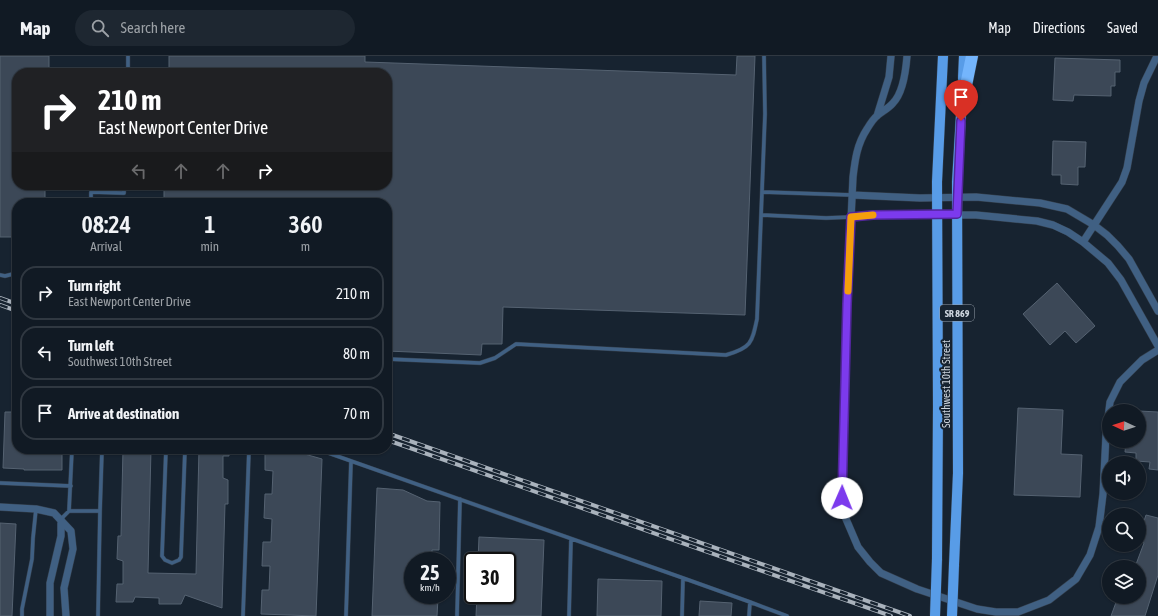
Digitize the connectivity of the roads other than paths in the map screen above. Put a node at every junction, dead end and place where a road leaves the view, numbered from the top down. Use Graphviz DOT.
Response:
graph roads {
  1 [pos="128,56"];
  2 [pos="764,56"];
  3 [pos="892,56"];
  4 [pos="907,56"];
  5 [pos="943,56"];
  6 [pos="964,56"];
  7 [pos="972,56"];
  8 [pos="1157,56"];
  9 [pos="128,68"];
  10 [pos="962,105"];
  11 [pos="877,116"];
  12 [pos="124,190"];
  13 [pos="762,192"];
  14 [pos="852,195"];
  15 [pos="957,197"];
  16 [pos="91,198"];
  17 [pos="937,198"];
  18 [pos="937,214"];
  19 [pos="957,214"];
  20 [pos="761,215"];
  21 [pos="851,217"];
  22 [pos="1094,225"];
  23 [pos="1083,242"];
  24 [pos="12,274"];
  25 [pos="0,275"];
  26 [pos="1158,311"];
  27 [pos="1158,346"];
  28 [pos="1158,350"];
  29 [pos="392,359"];
  30 [pos="72,454"];
  31 [pos="102,454"];
  32 [pos="166,454"];
  33 [pos="185,454"];
  34 [pos="248,454"];
  35 [pos="331,454"];
  36 [pos="351,461"];
  37 [pos="0,483"];
  38 [pos="71,486"];
  39 [pos="460,499"];
  40 [pos="0,507"];
  41 [pos="36,509"];
  42 [pos="69,511"];
  43 [pos="100,511"];
  44 [pos="61,519"];
  45 [pos="571,539"];
  46 [pos="683,578"];
  47 [pos="750,602"];
  48 [pos="22,616"];
  49 [pos="50,616"];
  50 [pos="66,616"];
  51 [pos="98,616"];
  52 [pos="243,616"];
  53 [pos="346,616"];
  54 [pos="457,616"];
  55 [pos="569,616"];
  56 [pos="682,616"];
  57 [pos="749,616"];
  58 [pos="786,616"];
  59 [pos="935,616"];
  60 [pos="952,616"];
  1 -- 9 [label="lane"];
  2 -- 13 [label="lane"];
  3 -- 11 [label="street"];
  4 -- 11 [label="street"];
  5 -- 17 [label="main road, Southwest 10th Street / SR 869"];
  6 -- 10 [label="main road, Southwest 10th Street / SR 869"];
  7 -- 10 [label="highway"];
  8 -- 22 [label="street"];
  10 -- 15 [label="main road, Southwest 10th Street / SR 869"];
  11 -- 14 [label="street"];
  12 -- 16 [label="lane"];
  13 -- 14 [label="lane"];
  13 -- 20 [label="lane"];
  14 -- 17 [label="street"];
  14 -- 21 [label="street"];
  15 -- 17 [label="street"];
  15 -- 19 [label="main road, Southwest 10th Street / SR 869"];
  15 -- 22 [label="street"];
  17 -- 18 [label="main road, Southwest 10th Street / SR 869"];
  18 -- 19 [label="street"];
  18 -- 21 [label="street"];
  18 -- 59 [label="main road, Southwest 10th Street / SR 869, bridge"];
  19 -- 23 [label="street"];
  19 -- 60 [label="main road, Southwest 10th Street / SR 869, bridge"];
  20 -- 21 [label="lane"];
  20 -- 29 [label="lane"];
  21 -- 28 [label="street"];
  22 -- 23 [label="street"];
  22 -- 26 [label="street"];
  23 -- 27 [label="street"];
  24 -- 25 [label="lane"];
  30 -- 38 [label="lane"];
  31 -- 43 [label="lane"];
  32 -- 33 [label="lane"];
  34 -- 52 [label="lane"];
  35 -- 36 [label="lane"];
  36 -- 39 [label="lane"];
  36 -- 53 [label="lane"];
  37 -- 38 [label="lane"];
  38 -- 42 [label="lane"];
  39 -- 45 [label="lane"];
  39 -- 54 [label="lane"];
  40 -- 41 [label="street"];
  41 -- 44 [label="street"];
  41 -- 48 [label="lane"];
  42 -- 43 [label="lane"];
  42 -- 44 [label="lane"];
  43 -- 51 [label="lane"];
  44 -- 49 [label="street"];
  44 -- 50 [label="street"];
  45 -- 46 [label="lane"];
  45 -- 55 [label="lane"];
  46 -- 47 [label="lane"];
  46 -- 56 [label="lane"];
  47 -- 57 [label="lane"];
  47 -- 58 [label="lane"];
}
